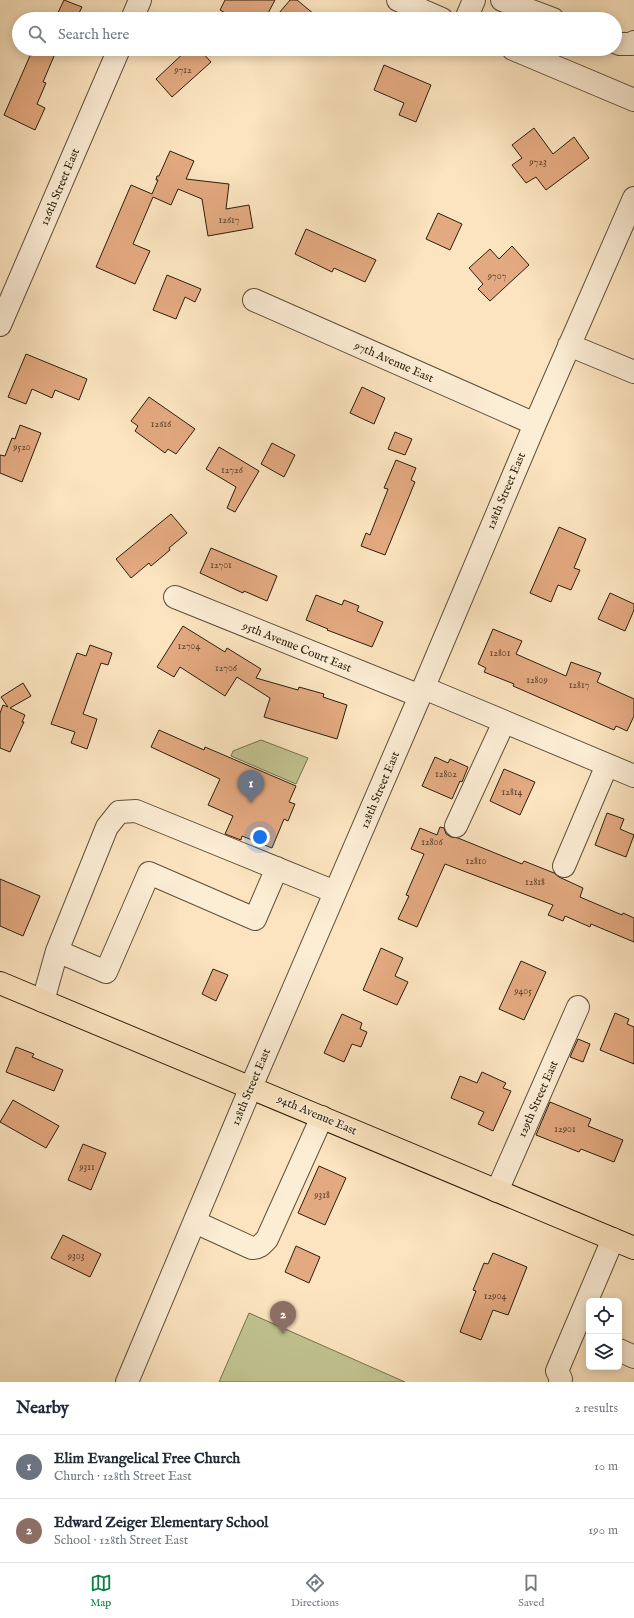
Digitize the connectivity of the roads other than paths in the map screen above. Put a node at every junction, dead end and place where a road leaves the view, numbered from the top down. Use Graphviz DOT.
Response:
graph roads {
  1 [pos="140,0"];
  2 [pos="398,0"];
  3 [pos="474,0"];
  4 [pos="502,0"];
  5 [pos="135,12"];
  6 [pos="426,12"];
  7 [pos="469,12"];
  8 [pos="535,12"];
  9 [pos="634,42"];
  10 [pos="622,43"];
  11 [pos="116,56"];
  12 [pos="530,56"];
  13 [pos="634,100"];
  14 [pos="634,198"];
  15 [pos="254,300"];
  16 [pos="0,325"];
  17 [pos="570,345"];
  18 [pos="634,372"];
  19 [pos="535,424"];
  20 [pos="175,597"];
  21 [pos="422,692"];
  22 [pos="504,722"];
  23 [pos="607,765"];
  24 [pos="634,776"];
  25 [pos="456,826"];
  26 [pos="564,866"];
  27 [pos="276,868"];
  28 [pos="335,892"];
  29 [pos="57,951"];
  30 [pos="0,983"];
  31 [pos="43,1001"];
  32 [pos="578,1007"];
  33 [pos="250,1088"];
  34 [pos="322,1117"];
  35 [pos="497,1191"];
  36 [pos="195,1222"];
  37 [pos="613,1239"];
  38 [pos="634,1248"];
  39 [pos="581,1335"];
  40 [pos="622,1351"];
  41 [pos="634,1357"];
  42 [pos="563,1381"];
  43 [pos="127,1382"];
  1 -- 5 [label="street"];
  2 -- 6 [label="street"];
  3 -- 7 [label="street"];
  4 -- 8 [label="street"];
  9 -- 10 [label="street"];
  11 -- 16 [label="street, 126th Street East"];
  12 -- 13 [label="street"];
  14 -- 17 [label="street, 128th Street East"];
  15 -- 19 [label="street, 97th Avenue East"];
  17 -- 18 [label="street"];
  17 -- 19 [label="street, 128th Street East"];
  19 -- 21 [label="street, 128th Street East"];
  20 -- 21 [label="street, 95th Avenue Court East"];
  21 -- 22 [label="street, 95th Avenue Court East"];
  21 -- 28 [label="street, 128th Street East"];
  22 -- 23 [label="street, 95th Avenue Court East"];
  22 -- 25 [label="street"];
  23 -- 24 [label="street, 95th Avenue Court East"];
  23 -- 26 [label="street"];
  27 -- 28 [label="street"];
  27 -- 29 [label="street"];
  27 -- 29 [label="street"];
  28 -- 33 [label="street, 128th Street East"];
  29 -- 31 [label="street"];
  30 -- 31 [label="main road, 94th Avenue East"];
  31 -- 33 [label="main road, 94th Avenue East"];
  32 -- 35 [label="street, 129th Street East"];
  33 -- 34 [label="main road, 94th Avenue East"];
  33 -- 36 [label="street, 128th Street East"];
  34 -- 35 [label="main road, 94th Avenue East"];
  34 -- 36 [label="street"];
  35 -- 37 [label="main road, 94th Avenue East"];
  36 -- 43 [label="street, 128th Street East"];
  37 -- 38 [label="main road, 94th Avenue East"];
  37 -- 39 [label="street"];
  39 -- 42 [label="street"];
  40 -- 41 [label="street"];
}
